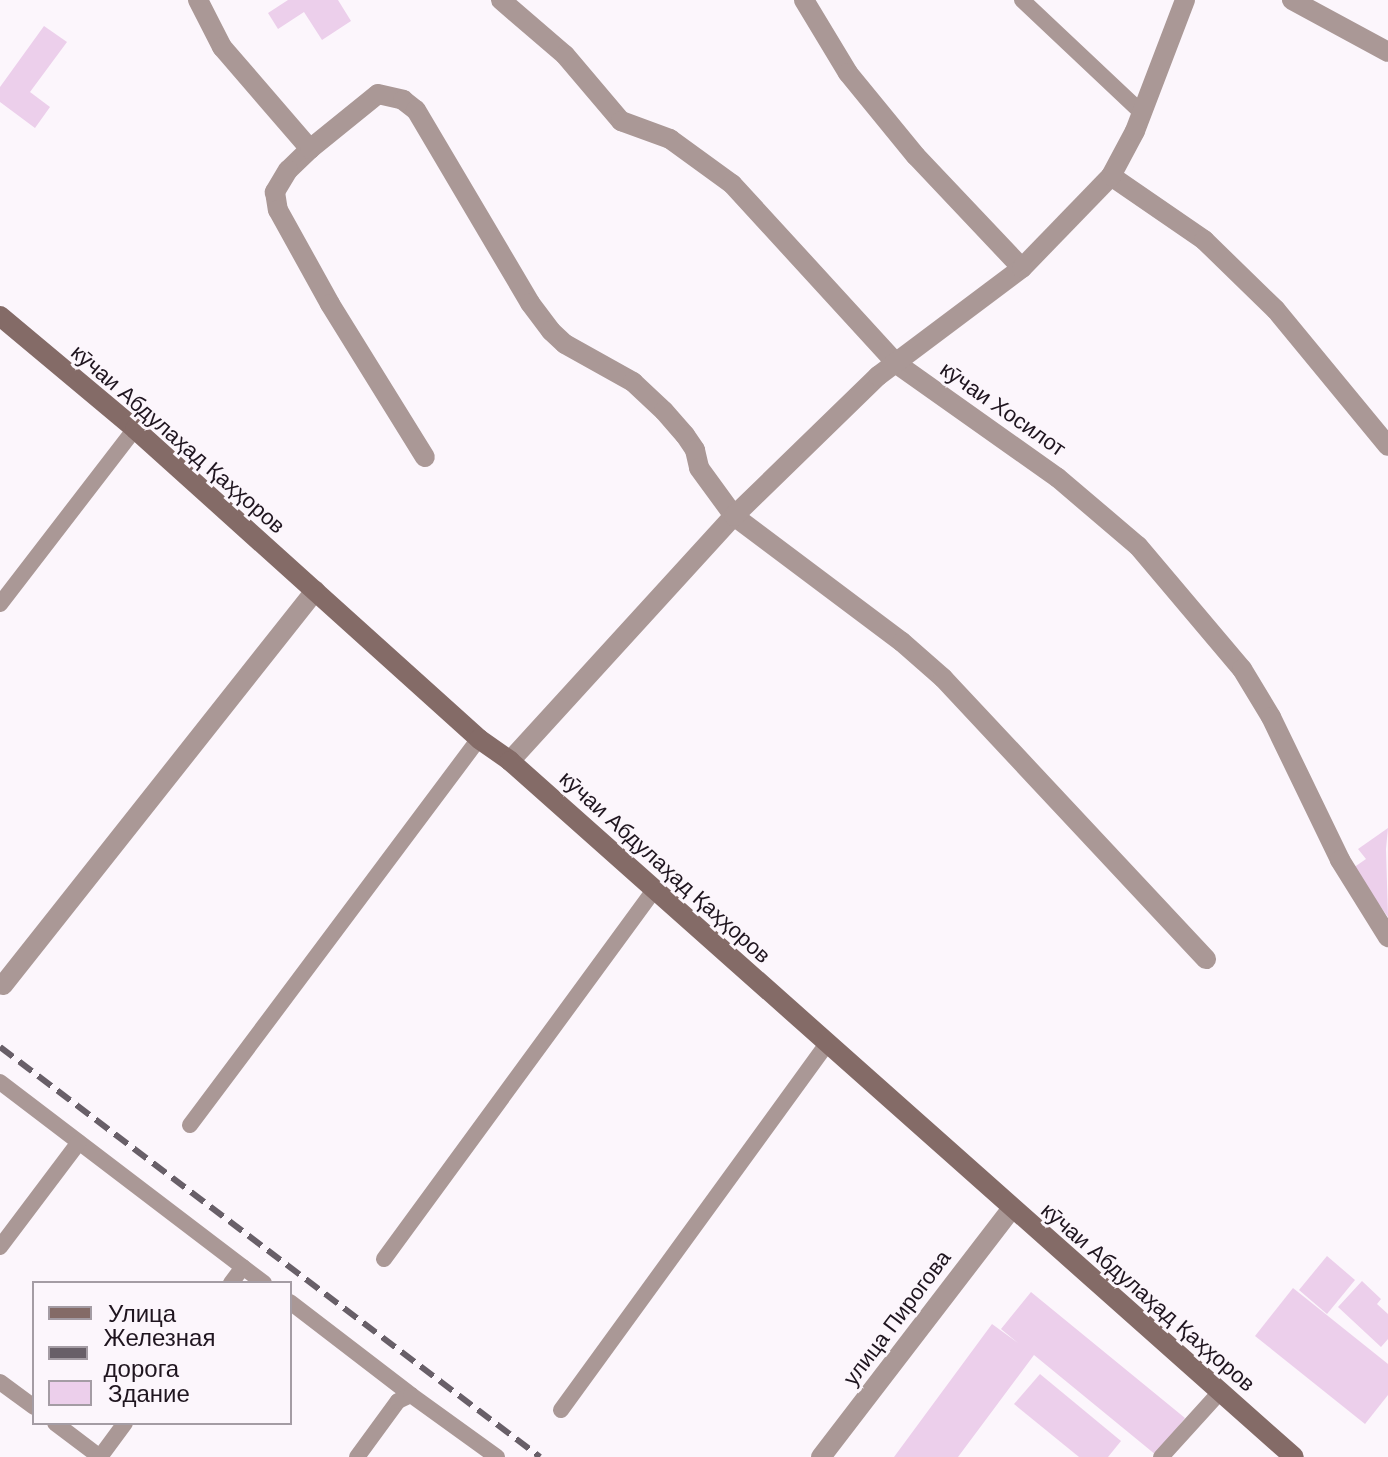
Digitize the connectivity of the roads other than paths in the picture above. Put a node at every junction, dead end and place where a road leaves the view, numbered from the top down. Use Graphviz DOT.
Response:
graph roads {
  1 [pos="198,0"];
  2 [pos="501,0"];
  3 [pos="804,0"];
  4 [pos="1022,0"];
  5 [pos="1185,0"];
  6 [pos="1292,0"];
  7 [pos="1388,52"];
  8 [pos="1142,113"];
  9 [pos="310,149"];
  10 [pos="1111,176"];
  11 [pos="1022,268"];
  12 [pos="0,316"];
  13 [pos="897,364"];
  14 [pos="135,429"];
  15 [pos="1388,446"];
  16 [pos="425,457"];
  17 [pos="734,516"];
  18 [pos="315,591"];
  19 [pos="0,604"];
  20 [pos="479,739"];
  21 [pos="510,761"];
  22 [pos="654,890"];
  23 [pos="1388,937"];
  24 [pos="1206,959"];
  25 [pos="3,985"];
  26 [pos="827,1044"];
  27 [pos="0,1082"];
  28 [pos="190,1125"];
  29 [pos="79,1142"];
  30 [pos="1011,1209"];
  31 [pos="0,1247"];
  32 [pos="384,1259"];
  33 [pos="243,1267"];
  34 [pos="232,1281"];
  35 [pos="261,1281"];
  36 [pos="292,1304"];
  37 [pos="0,1382"];
  38 [pos="1220,1392"];
  39 [pos="411,1395"];
  40 [pos="32,1406"];
  41 [pos="561,1410"];
  42 [pos="58,1425"];
  43 [pos="124,1425"];
  44 [pos="100,1457"];
  45 [pos="357,1457"];
  46 [pos="497,1457"];
  47 [pos="821,1457"];
  48 [pos="1161,1457"];
  49 [pos="1294,1457"];
  1 -- 9 [label="street"];
  2 -- 13 [label="street, кӯчаи Хосилот"];
  3 -- 11 [label="street"];
  4 -- 8 [label="lane"];
  5 -- 8 [label="street"];
  6 -- 7 [label="street"];
  8 -- 10 [label="street"];
  9 -- 16 [label="street"];
  9 -- 17 [label="street"];
  10 -- 11 [label="street"];
  10 -- 15 [label="street"];
  11 -- 13 [label="street"];
  12 -- 14 [label="main road, кӯчаи Абдулаҳад Қаҳҳоров"];
  13 -- 17 [label="street"];
  13 -- 23 [label="street, кӯчаи Хосилот"];
  14 -- 18 [label="main road, кӯчаи Абдулаҳад Қаҳҳоров"];
  14 -- 19 [label="lane"];
  17 -- 21 [label="street"];
  17 -- 24 [label="street"];
  18 -- 20 [label="main road, кӯчаи Абдулаҳад Қаҳҳоров"];
  18 -- 25 [label="street"];
  20 -- 21 [label="main road, кӯчаи Абдулаҳад Қаҳҳоров"];
  20 -- 28 [label="lane"];
  21 -- 22 [label="main road, кӯчаи Абдулаҳад Қаҳҳоров"];
  22 -- 26 [label="main road, кӯчаи Абдулаҳад Қаҳҳоров"];
  22 -- 32 [label="lane"];
  26 -- 30 [label="main road, кӯчаи Абдулаҳад Қаҳҳоров"];
  26 -- 41 [label="lane"];
  27 -- 29 [label="lane"];
  29 -- 31 [label="lane"];
  29 -- 33 [label="lane"];
  30 -- 38 [label="main road, кӯчаи Абдулаҳад Қаҳҳоров"];
  30 -- 47 [label="street, улица Пирогова"];
  33 -- 34 [label="lane"];
  33 -- 35 [label="lane"];
  36 -- 39 [label="lane"];
  37 -- 40 [label="lane"];
  38 -- 48 [label="lane"];
  38 -- 49 [label="main road, кӯчаи Абдулаҳад Қаҳҳоров"];
  39 -- 45 [label="lane"];
  39 -- 46 [label="lane"];
  42 -- 44 [label="lane"];
  43 -- 44 [label="lane"];
}
